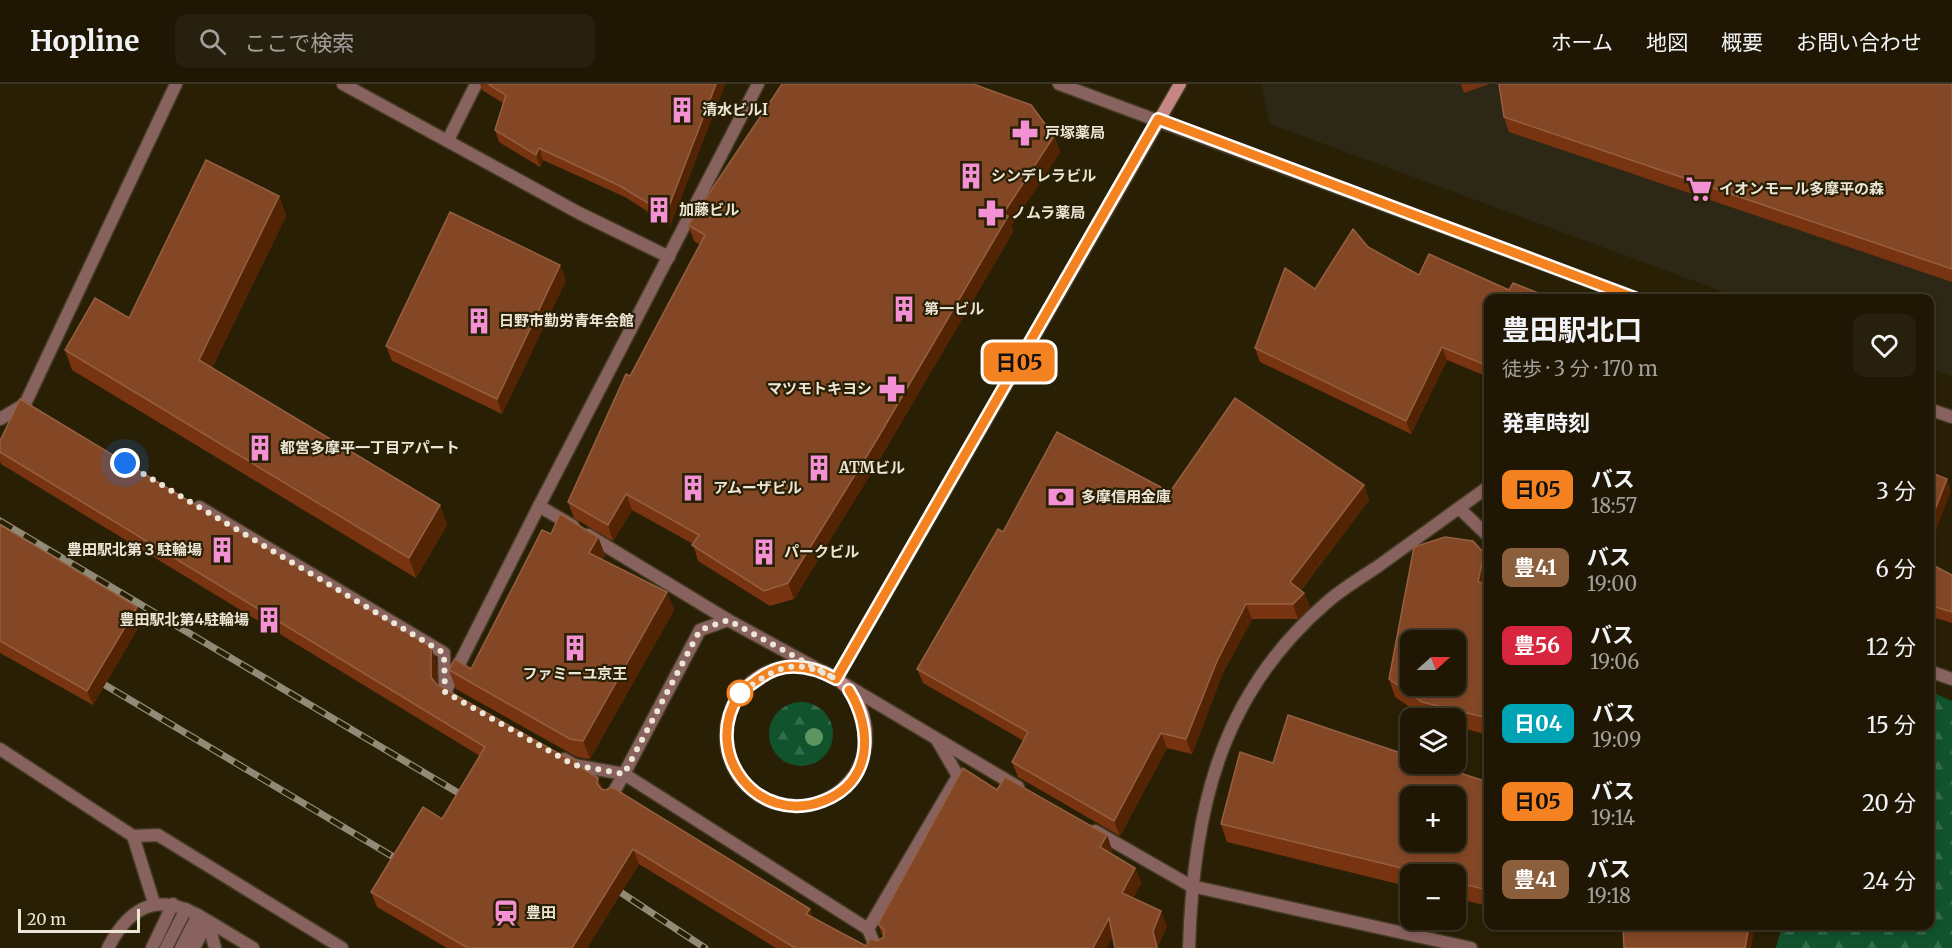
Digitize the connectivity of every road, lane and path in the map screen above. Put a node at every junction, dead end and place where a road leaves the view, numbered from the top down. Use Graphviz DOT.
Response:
graph roads {
  1 [pos="176,84"];
  2 [pos="343,84"];
  3 [pos="476,84"];
  4 [pos="758,84"];
  5 [pos="1059,84"];
  6 [pos="1180,84"];
  7 [pos="1158,119"];
  8 [pos="448,140"];
  9 [pos="669,257"];
  10 [pos="1619,294"];
  11 [pos="1934,411"];
  12 [pos="1952,417"];
  13 [pos="0,419"];
  14 [pos="1484,490"];
  15 [pos="189,501"];
  16 [pos="539,506"];
  17 [pos="1459,508"];
  18 [pos="1484,532"];
  19 [pos="728,620"];
  20 [pos="1934,673"];
  21 [pos="836,679"];
  22 [pos="1952,679"];
  23 [pos="937,740"];
  24 [pos="0,749"];
  25 [pos="554,754"];
  26 [pos="624,774"];
  27 [pos="1028,793"];
  28 [pos="612,798"];
  29 [pos="1079,822"];
  30 [pos="133,836"];
  31 [pos="1191,886"];
  32 [pos="154,903"];
  33 [pos="173,904"];
  34 [pos="186,909"];
  35 [pos="203,918"];
  36 [pos="868,929"];
  37 [pos="108,948"];
  38 [pos="152,948"];
  39 [pos="166,948"];
  40 [pos="181,948"];
  41 [pos="194,948"];
  42 [pos="215,948"];
  43 [pos="253,948"];
  44 [pos="342,948"];
  45 [pos="882,948"];
  46 [pos="1189,948"];
  47 [pos="1471,948"];
  1 -- 13 [label="street"];
  2 -- 8 [label="street"];
  3 -- 8 [label="street"];
  4 -- 9 [label="street"];
  5 -- 7 [label="street"];
  6 -- 7 [label="main road"];
  7 -- 10 [label="street"];
  7 -- 21 [label="main road"];
  8 -- 9 [label="street"];
  9 -- 16 [label="street"];
  11 -- 12 [label="street"];
  14 -- 17 [label="street"];
  15 -- 16 [label="street"];
  16 -- 19 [label="street"];
  17 -- 18 [label="street"];
  17 -- 31 [label="street"];
  19 -- 21 [label="street"];
  19 -- 26 [label="street"];
  20 -- 22 [label="street"];
  21 -- 21 [label="main road"];
  21 -- 23 [label="street"];
  23 -- 27 [label="street"];
  23 -- 36 [label="street"];
  24 -- 30 [label="street"];
  25 -- 26 [label="street"];
  26 -- 28 [label="street"];
  26 -- 36 [label="street"];
  29 -- 31 [label="street"];
  30 -- 32 [label="street"];
  30 -- 44 [label="street"];
  31 -- 46 [label="street"];
  31 -- 47 [label="street"];
  32 -- 33 [label="street"];
  32 -- 37 [label="street"];
  33 -- 34 [label="street"];
  33 -- 38 [label="street"];
  34 -- 35 [label="street"];
  34 -- 39 [label="street"];
  35 -- 40 [label="street"];
  35 -- 41 [label="street"];
  35 -- 42 [label="street"];
  35 -- 43 [label="street"];
  36 -- 45 [label="street"];
}
